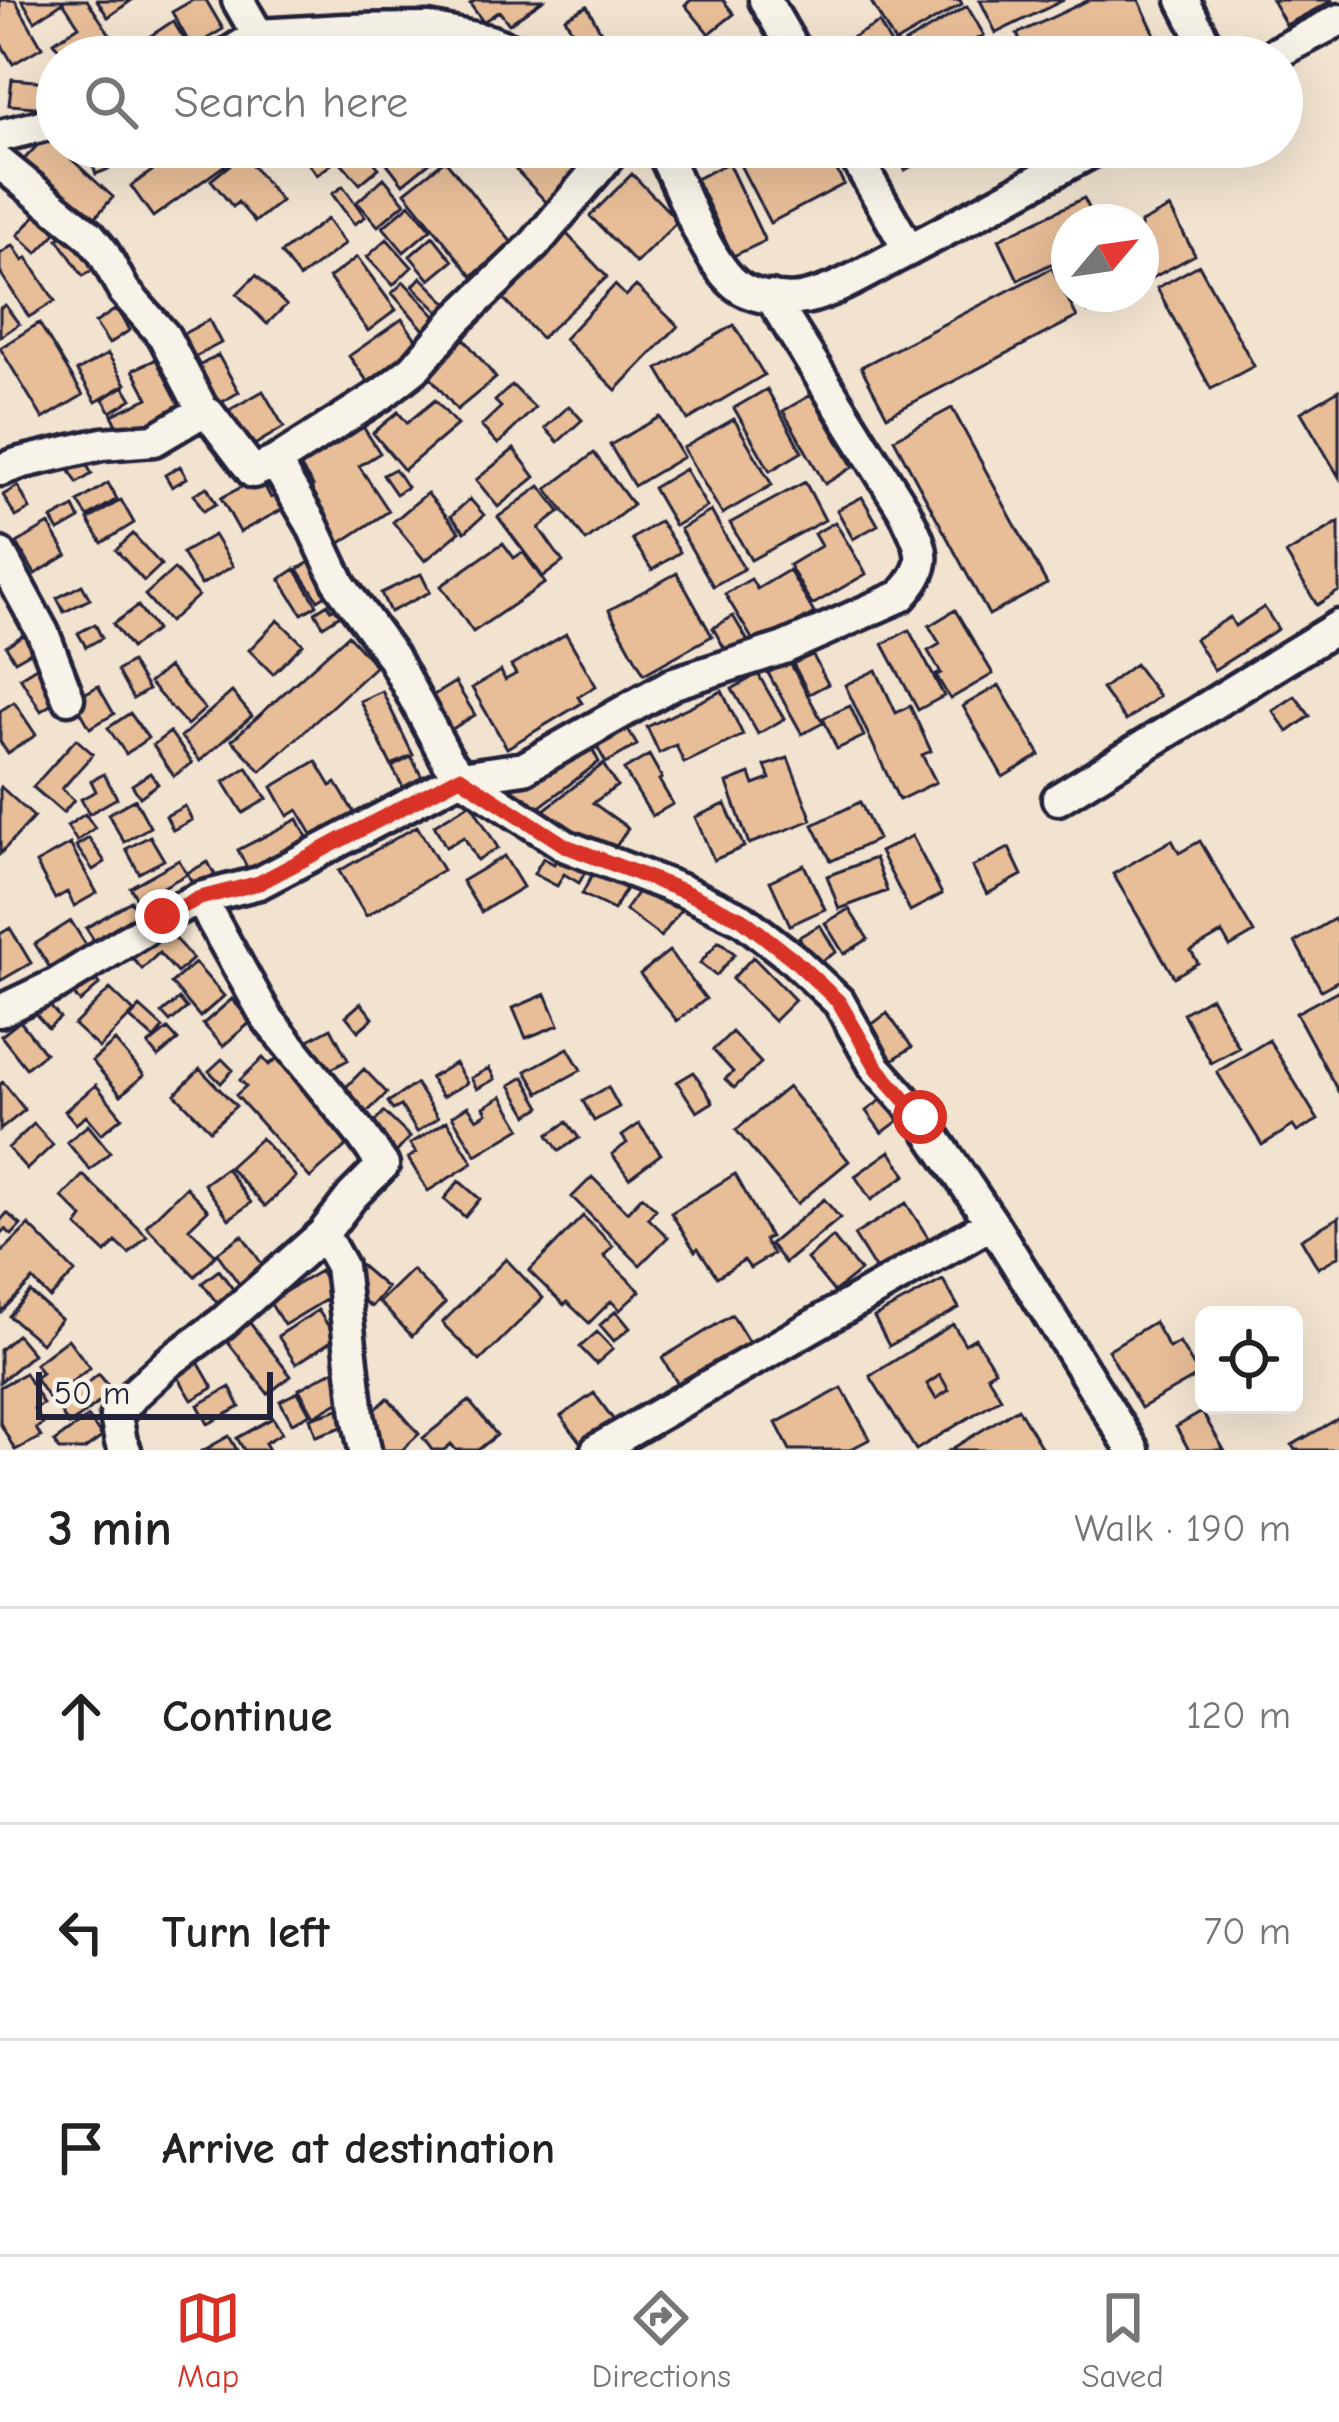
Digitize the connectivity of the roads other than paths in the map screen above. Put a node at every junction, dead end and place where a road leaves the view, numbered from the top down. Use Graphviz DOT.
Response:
graph roads {
  1 [pos="238,0"];
  2 [pos="765,0"];
  3 [pos="1183,0"];
  4 [pos="1334,34"];
  5 [pos="258,35"];
  6 [pos="464,36"];
  7 [pos="786,36"];
  8 [pos="1201,36"];
  9 [pos="1303,45"];
  10 [pos="36,127"];
  11 [pos="0,136"];
  12 [pos="0,164"];
  13 [pos="598,168"];
  14 [pos="669,168"];
  15 [pos="862,168"];
  16 [pos="1061,168"];
  17 [pos="909,250"];
  18 [pos="771,298"];
  19 [pos="202,411"];
  20 [pos="274,462"];
  21 [pos="0,470"];
  22 [pos="0,554"];
  23 [pos="1339,626"];
  24 [pos="68,698"];
  25 [pos="460,777"];
  26 [pos="1058,799"];
  27 [pos="200,898"];
  28 [pos="0,1011"];
  29 [pos="992,1223"];
  30 [pos="323,1234"];
  31 [pos="125,1450"];
  32 [pos="364,1450"];
  33 [pos="597,1450"];
  34 [pos="1132,1450"];
  1 -- 5 [label="street"];
  2 -- 7 [label="street"];
  3 -- 8 [label="street"];
  4 -- 9 [label="street"];
  5 -- 6 [label="street"];
  10 -- 11 [label="street"];
  12 -- 19 [label="street"];
  13 -- 20 [label="street"];
  14 -- 18 [label="street"];
  15 -- 17 [label="street"];
  16 -- 17 [label="street"];
  17 -- 18 [label="street"];
  18 -- 25 [label="street"];
  19 -- 20 [label="street"];
  19 -- 21 [label="street"];
  20 -- 25 [label="street"];
  22 -- 24 [label="street"];
  23 -- 26 [label="street"];
  25 -- 27 [label="street"];
  25 -- 29 [label="street"];
  27 -- 28 [label="street"];
  27 -- 30 [label="street"];
  29 -- 33 [label="street"];
  29 -- 34 [label="street"];
  30 -- 31 [label="street"];
  30 -- 32 [label="street"];
}
